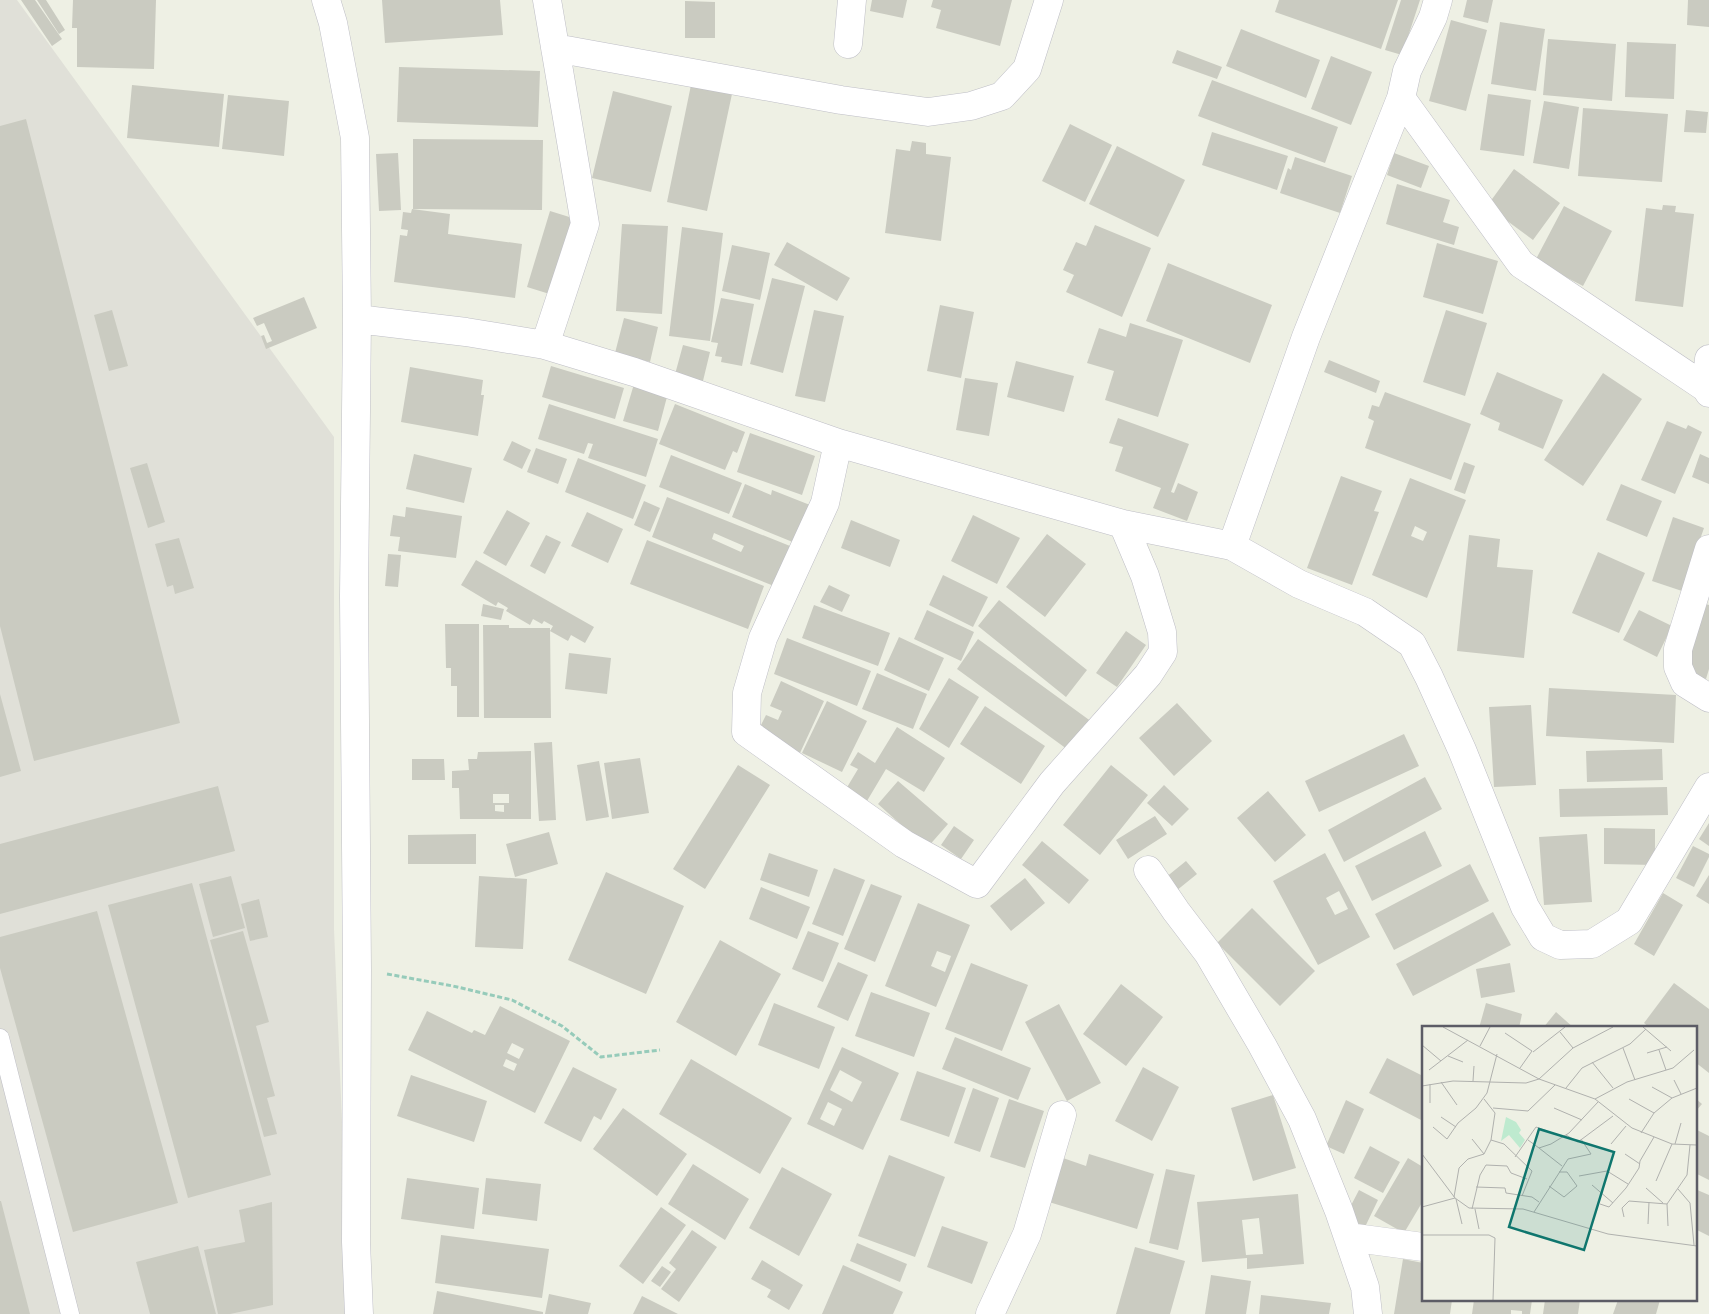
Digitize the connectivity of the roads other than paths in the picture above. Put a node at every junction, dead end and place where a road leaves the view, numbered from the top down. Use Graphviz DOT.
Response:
graph roads {
  1 [pos="326,0"];
  2 [pos="547,0"];
  3 [pos="852,0"];
  4 [pos="1049,0"];
  5 [pos="1438,0"];
  6 [pos="848,44"];
  7 [pos="555,48"];
  8 [pos="1401,98"];
  9 [pos="357,319"];
  10 [pos="545,345"];
  11 [pos="1709,359"];
  12 [pos="1707,391"];
  13 [pos="838,443"];
  14 [pos="1123,524"];
  15 [pos="1232,546"];
  16 [pos="1709,549"];
  17 [pos="1709,698"];
  18 [pos="1709,787"];
  19 [pos="1148,870"];
  20 [pos="0,1038"];
  21 [pos="1062,1114"];
  22 [pos="1348,1237"];
  23 [pos="1422,1247"];
  24 [pos="70,1314"];
  25 [pos="359,1314"];
  26 [pos="990,1314"];
  27 [pos="1368,1314"];
  1 -- 9 [label="street"];
  2 -- 7 [label="street"];
  3 -- 6 [label="street"];
  4 -- 7 [label="street"];
  5 -- 8 [label="street"];
  7 -- 10 [label="street"];
  8 -- 12 [label="street"];
  8 -- 15 [label="street"];
  9 -- 10 [label="street"];
  9 -- 25 [label="street"];
  10 -- 13 [label="street"];
  11 -- 12 [label="street"];
  13 -- 14 [label="street"];
  13 -- 14 [label="street"];
  14 -- 15 [label="street"];
  15 -- 18 [label="street"];
  16 -- 17 [label="street"];
  19 -- 22 [label="street"];
  20 -- 24 [label="lane"];
  21 -- 26 [label="street"];
  22 -- 23 [label="street"];
  22 -- 27 [label="street"];
}
